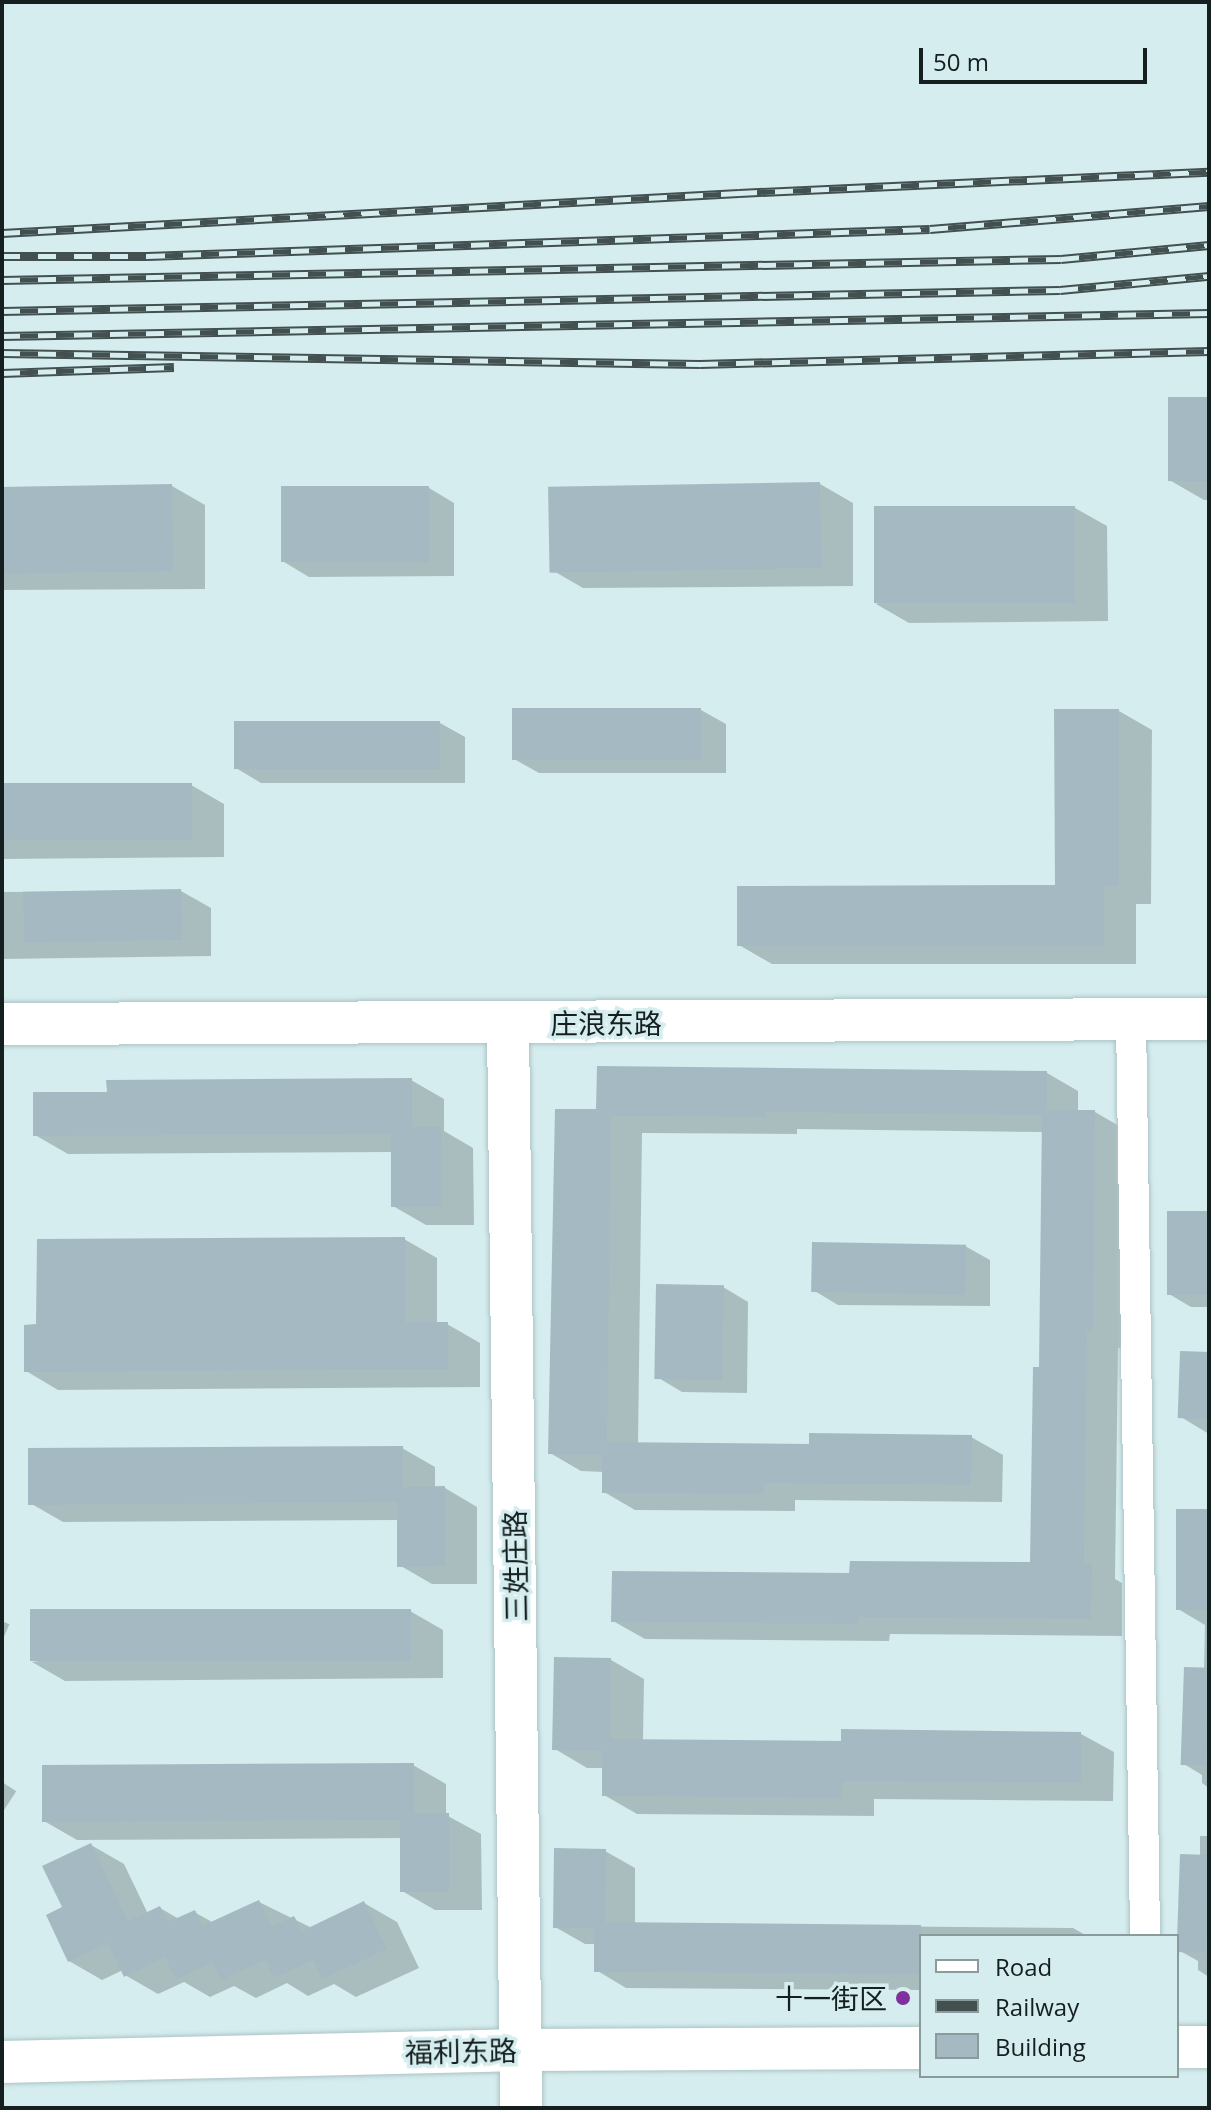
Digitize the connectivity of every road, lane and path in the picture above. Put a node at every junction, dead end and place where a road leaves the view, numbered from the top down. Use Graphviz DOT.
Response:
graph roads {
  1 [pos="1209,1019"];
  2 [pos="1131,1020"];
  3 [pos="2,1024"];
  4 [pos="508,1024"];
  5 [pos="1145,1934"];
  6 [pos="1179,2047"];
  7 [pos="1209,2047"];
  8 [pos="919,2048"];
  9 [pos="521,2050"];
  10 [pos="2,2062"];
  11 [pos="521,2108"];
  1 -- 2 [label="street, 庄浪东路"];
  2 -- 4 [label="street, 庄浪东路"];
  2 -- 5 [label="street"];
  3 -- 4 [label="street, 庄浪东路"];
  4 -- 9 [label="street, 三姓庄路"];
  6 -- 7 [label="street"];
  8 -- 9 [label="street, 福利东路"];
  9 -- 10 [label="street, 福利东路"];
  9 -- 11 [label="street, 三姓庄路"];
}
